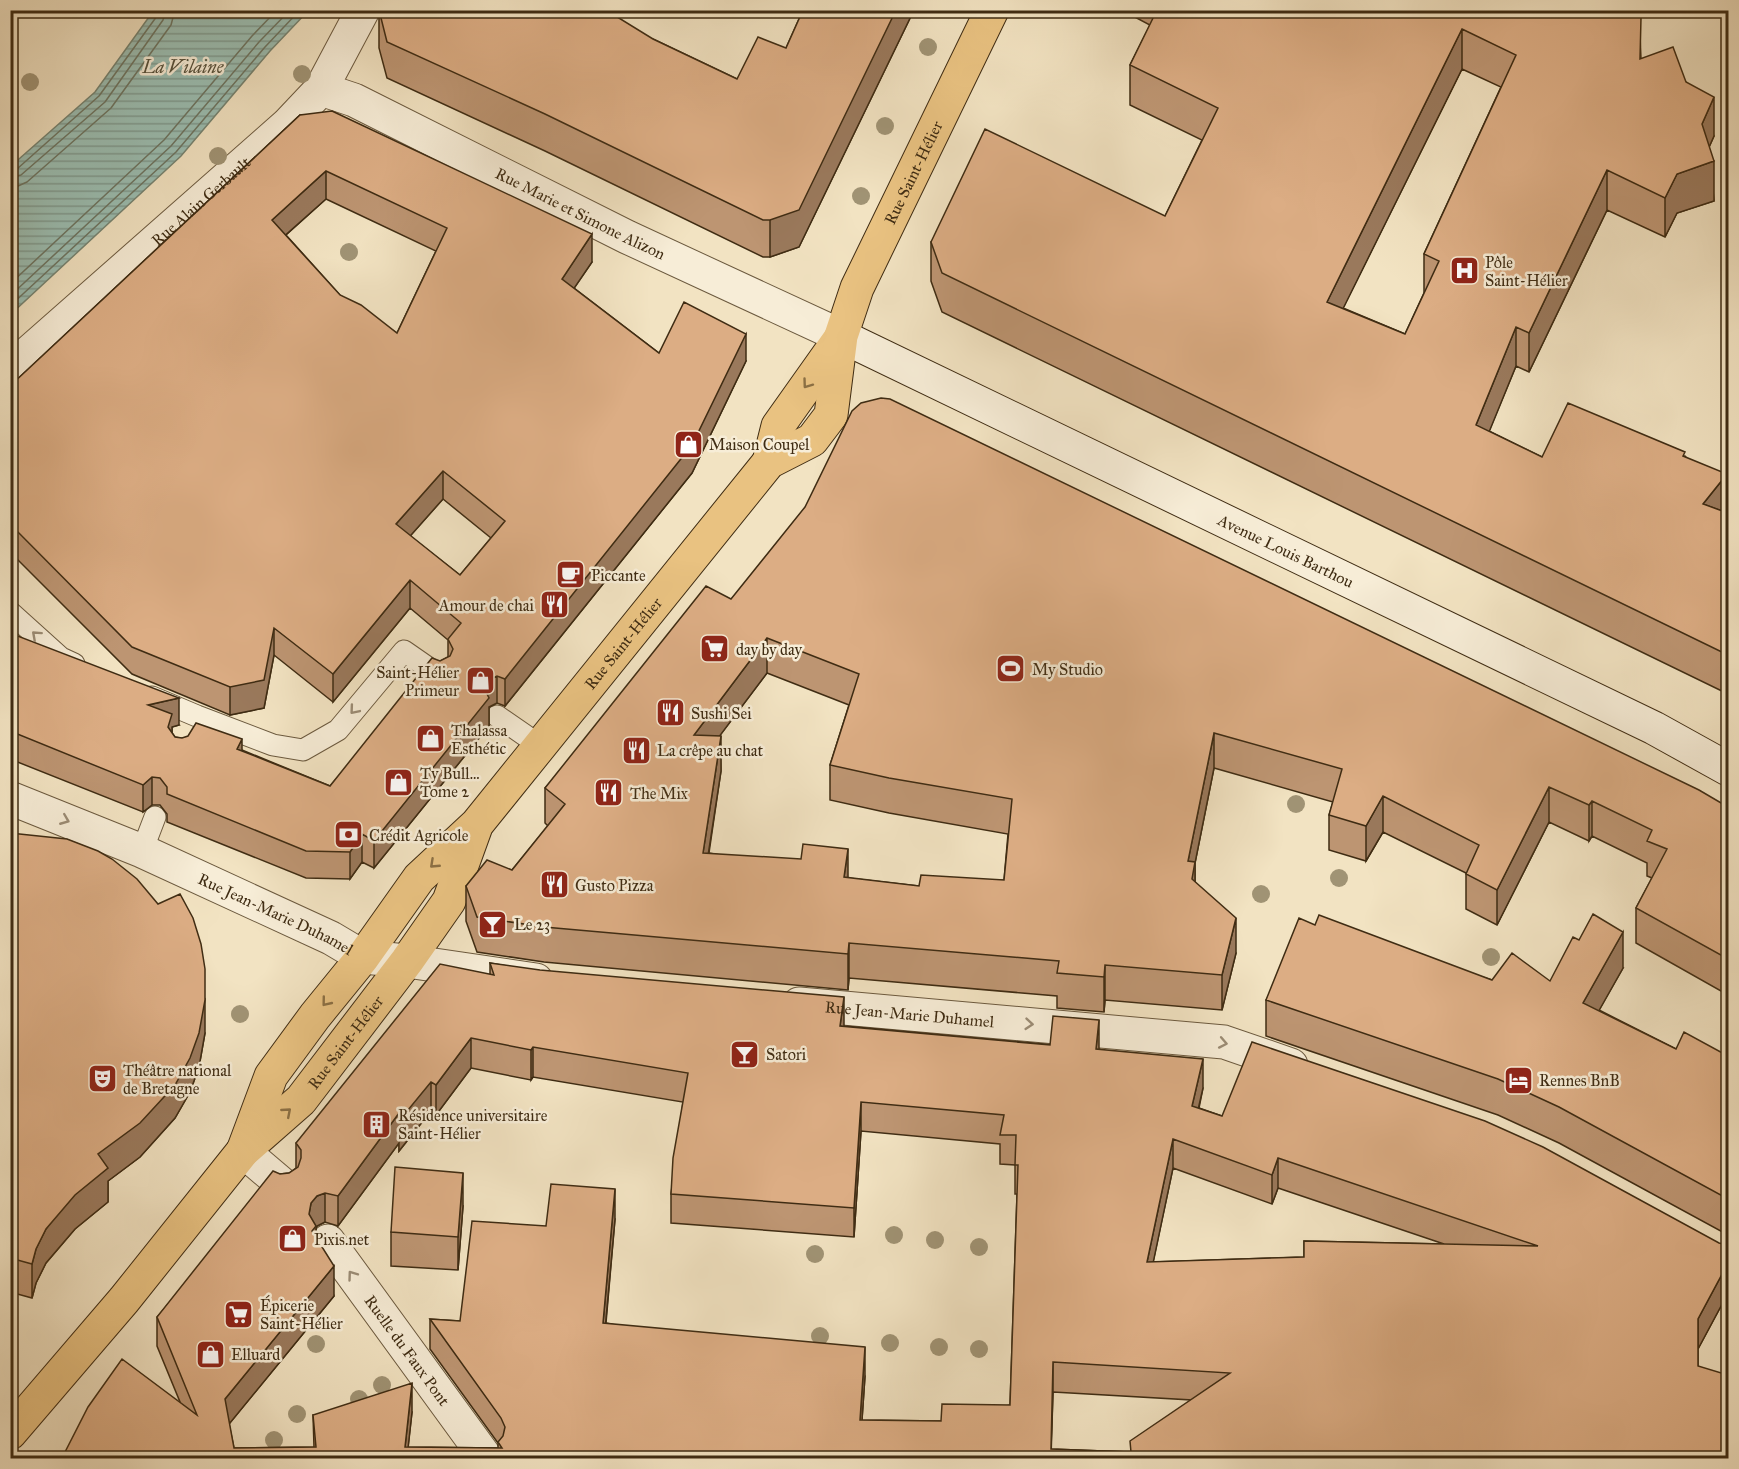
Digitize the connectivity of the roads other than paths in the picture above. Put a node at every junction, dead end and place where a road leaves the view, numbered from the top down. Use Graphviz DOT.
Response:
graph roads {
  1 [pos="363,10"];
  2 [pos="992,10"];
  3 [pos="321,89"];
  4 [pos="842,336"];
  5 [pos="10,369"];
  6 [pos="10,612"];
  7 [pos="93,672"];
  8 [pos="440,676"];
  9 [pos="134,690"];
  10 [pos="497,716"];
  11 [pos="539,745"];
  12 [pos="1728,769"];
  13 [pos="10,798"];
  14 [pos="155,817"];
  15 [pos="477,824"];
  16 [pos="142,851"];
  17 [pos="363,957"];
  18 [pos="407,961"];
  19 [pos="566,983"];
  20 [pos="766,1001"];
  21 [pos="1314,1072"];
  22 [pos="243,1150"];
  23 [pos="283,1185"];
  24 [pos="328,1241"];
  25 [pos="10,1433"];
  26 [pos="486,1458"];
  1 -- 3 [label="street, Rue Alain Gerbault"];
  2 -- 4 [label="main road, Rue Saint-Hélier"];
  3 -- 4 [label="street, Rue Marie et Simone Alizon"];
  3 -- 5 [label="street, Rue Alain Gerbault"];
  4 -- 11 [label="main road, Rue Saint-Hélier"];
  4 -- 12 [label="street, Avenue Louis Barthou"];
  7 -- 6 [label="lane, one-way"];
  8 -- 9 [label="lane, one-way"];
  10 -- 11 [label="lane"];
  11 -- 15 [label="main road, Rue Saint-Hélier"];
  13 -- 16 [label="street, Rue Jean-Marie Duhamel, one-way"];
  14 -- 16 [label="lane"];
  15 -- 17 [label="main road, Rue Saint-Hélier, one-way"];
  15 -- 18 [label="main road, Rue Saint-Hélier"];
  16 -- 17 [label="street, Rue Jean-Marie Duhamel"];
  17 -- 18 [label="street, Rue Jean-Marie Duhamel"];
  17 -- 22 [label="main road, Rue Saint-Hélier, one-way"];
  18 -- 19 [label="street, Rue Jean-Marie Duhamel"];
  22 -- 18 [label="main road, Rue Saint-Hélier, one-way"];
  20 -- 21 [label="street, Rue Jean-Marie Duhamel, one-way"];
  22 -- 23 [label="street"];
  22 -- 25 [label="main road, Rue Saint-Hélier"];
  26 -- 24 [label="street, Ruelle du Faux Pont, one-way"];
}
